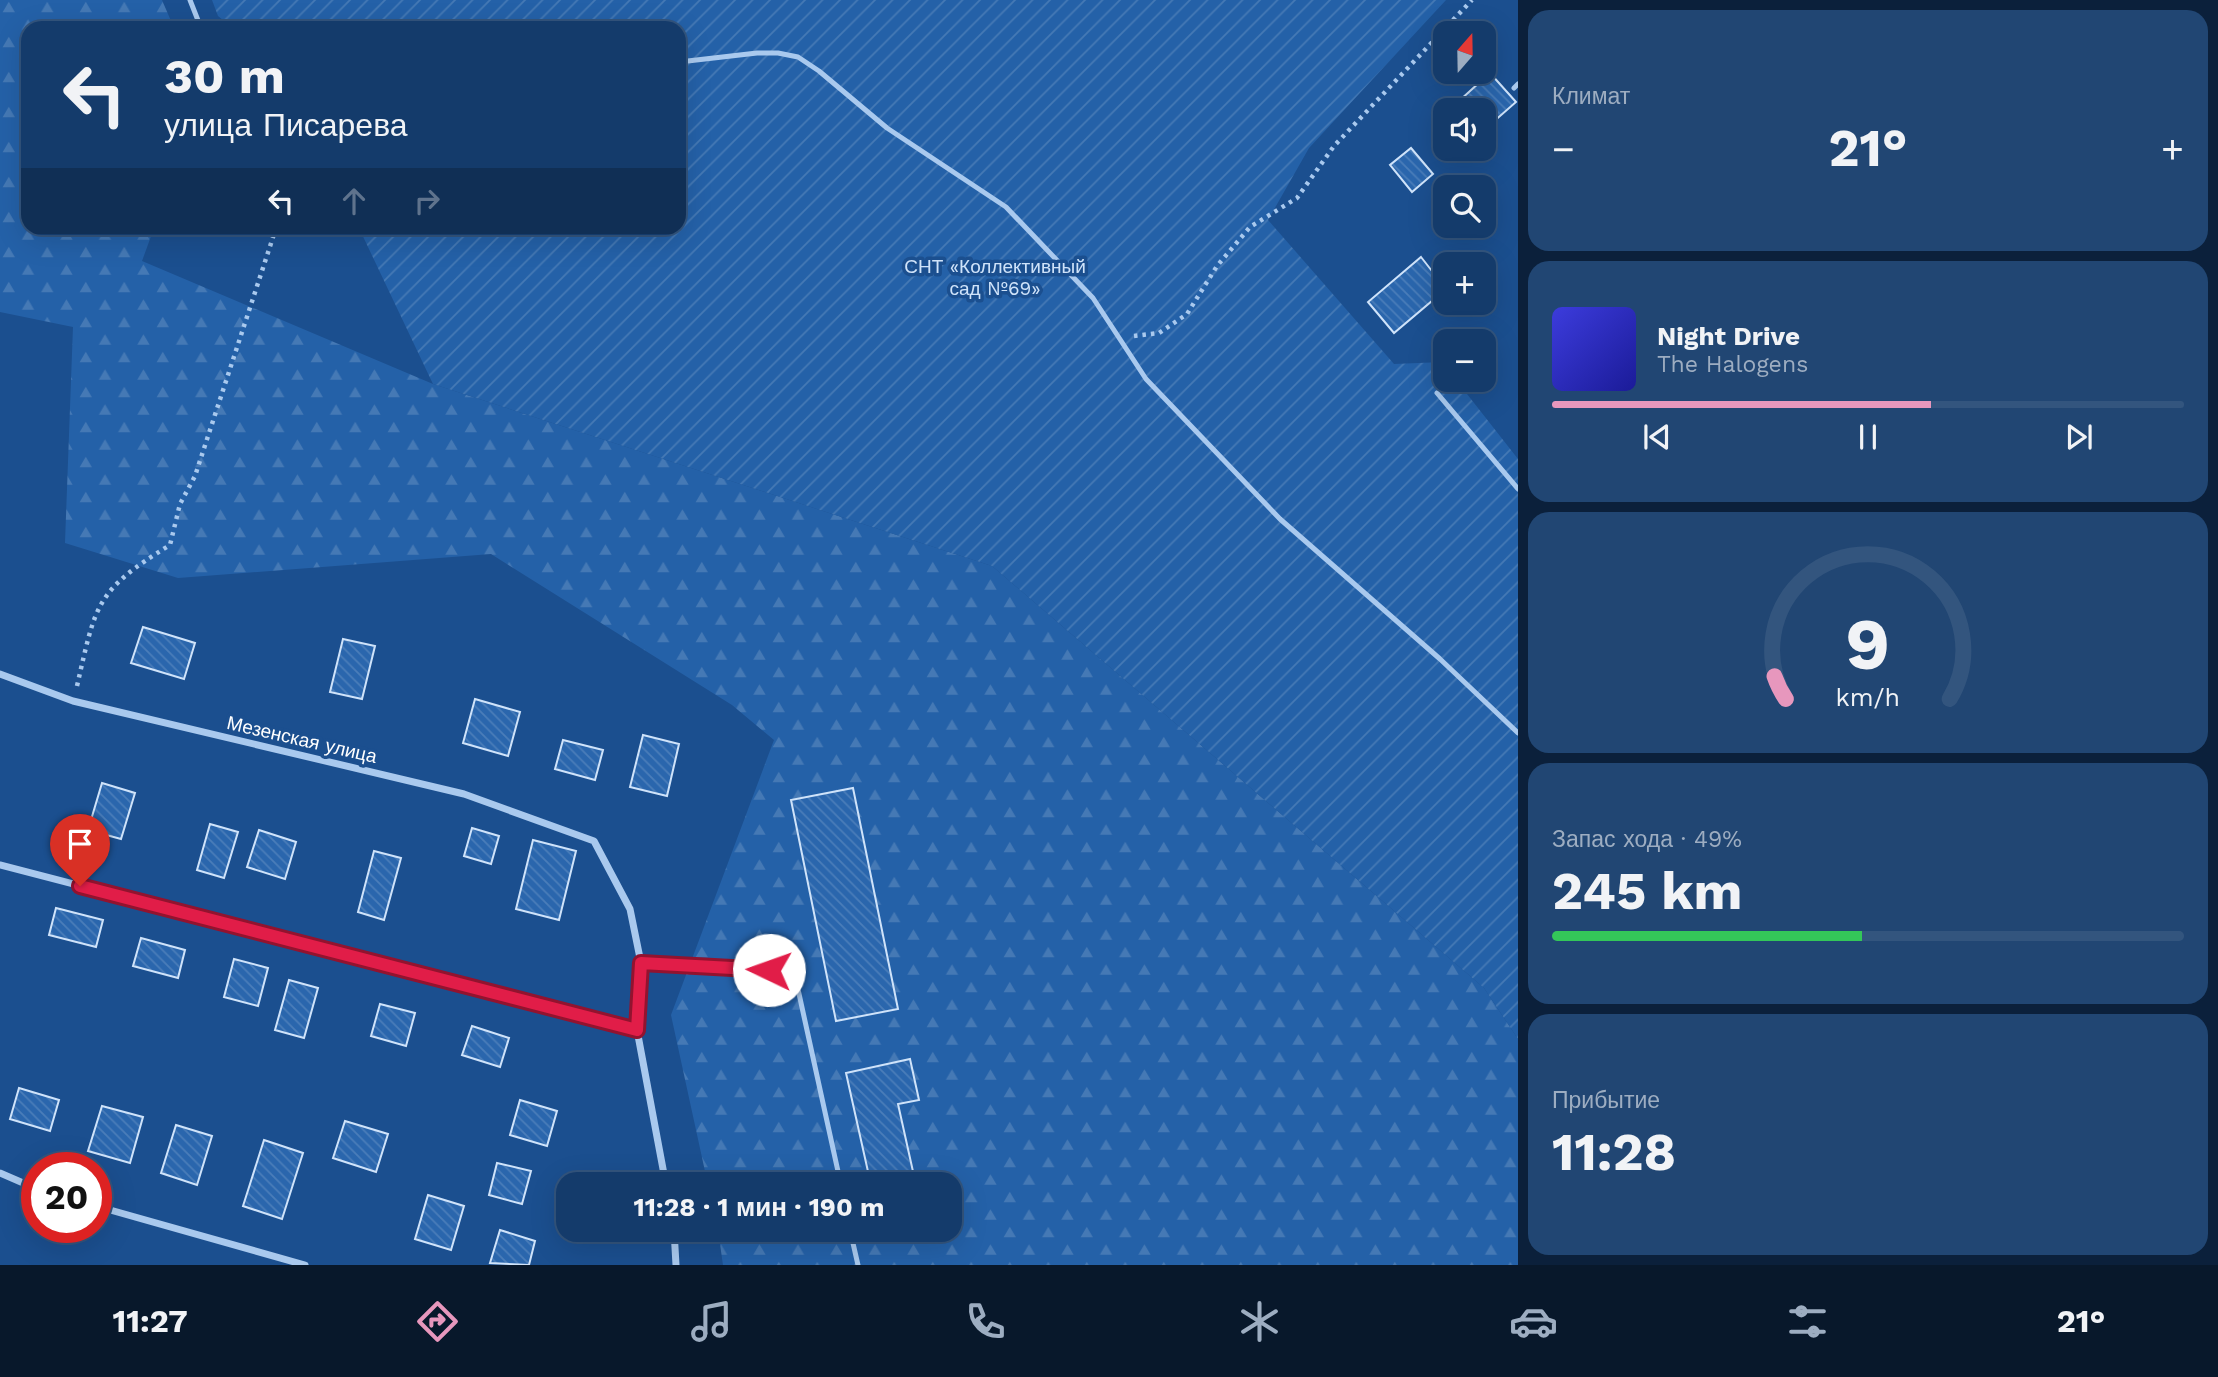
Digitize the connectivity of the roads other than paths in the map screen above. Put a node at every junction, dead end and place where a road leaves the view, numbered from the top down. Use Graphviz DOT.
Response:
graph roads {
  1 [pos="190,0"];
  2 [pos="198,21"];
  3 [pos="686,61"];
  4 [pos="1437,393"];
  5 [pos="1518,489"];
  6 [pos="0,674"];
  7 [pos="1518,733"];
  8 [pos="0,865"];
  9 [pos="641,963"];
  10 [pos="637,1030"];
  11 [pos="664,1172"];
  12 [pos="838,1172"];
  13 [pos="0,1173"];
  14 [pos="21,1182"];
  15 [pos="112,1211"];
  16 [pos="675,1242"];
  17 [pos="853,1242"];
  18 [pos="304,1265"];
  19 [pos="676,1265"];
  20 [pos="858,1265"];
  1 -- 2 [label="lane"];
  3 -- 7 [label="lane"];
  4 -- 5 [label="lane"];
  6 -- 9 [label="street, Мезенская улица"];
  8 -- 10 [label="street"];
  9 -- 10 [label="street"];
  9 -- 12 [label="lane"];
  10 -- 11 [label="street"];
  13 -- 14 [label="street"];
  15 -- 18 [label="street"];
  16 -- 19 [label="street"];
  17 -- 20 [label="lane"];
}
